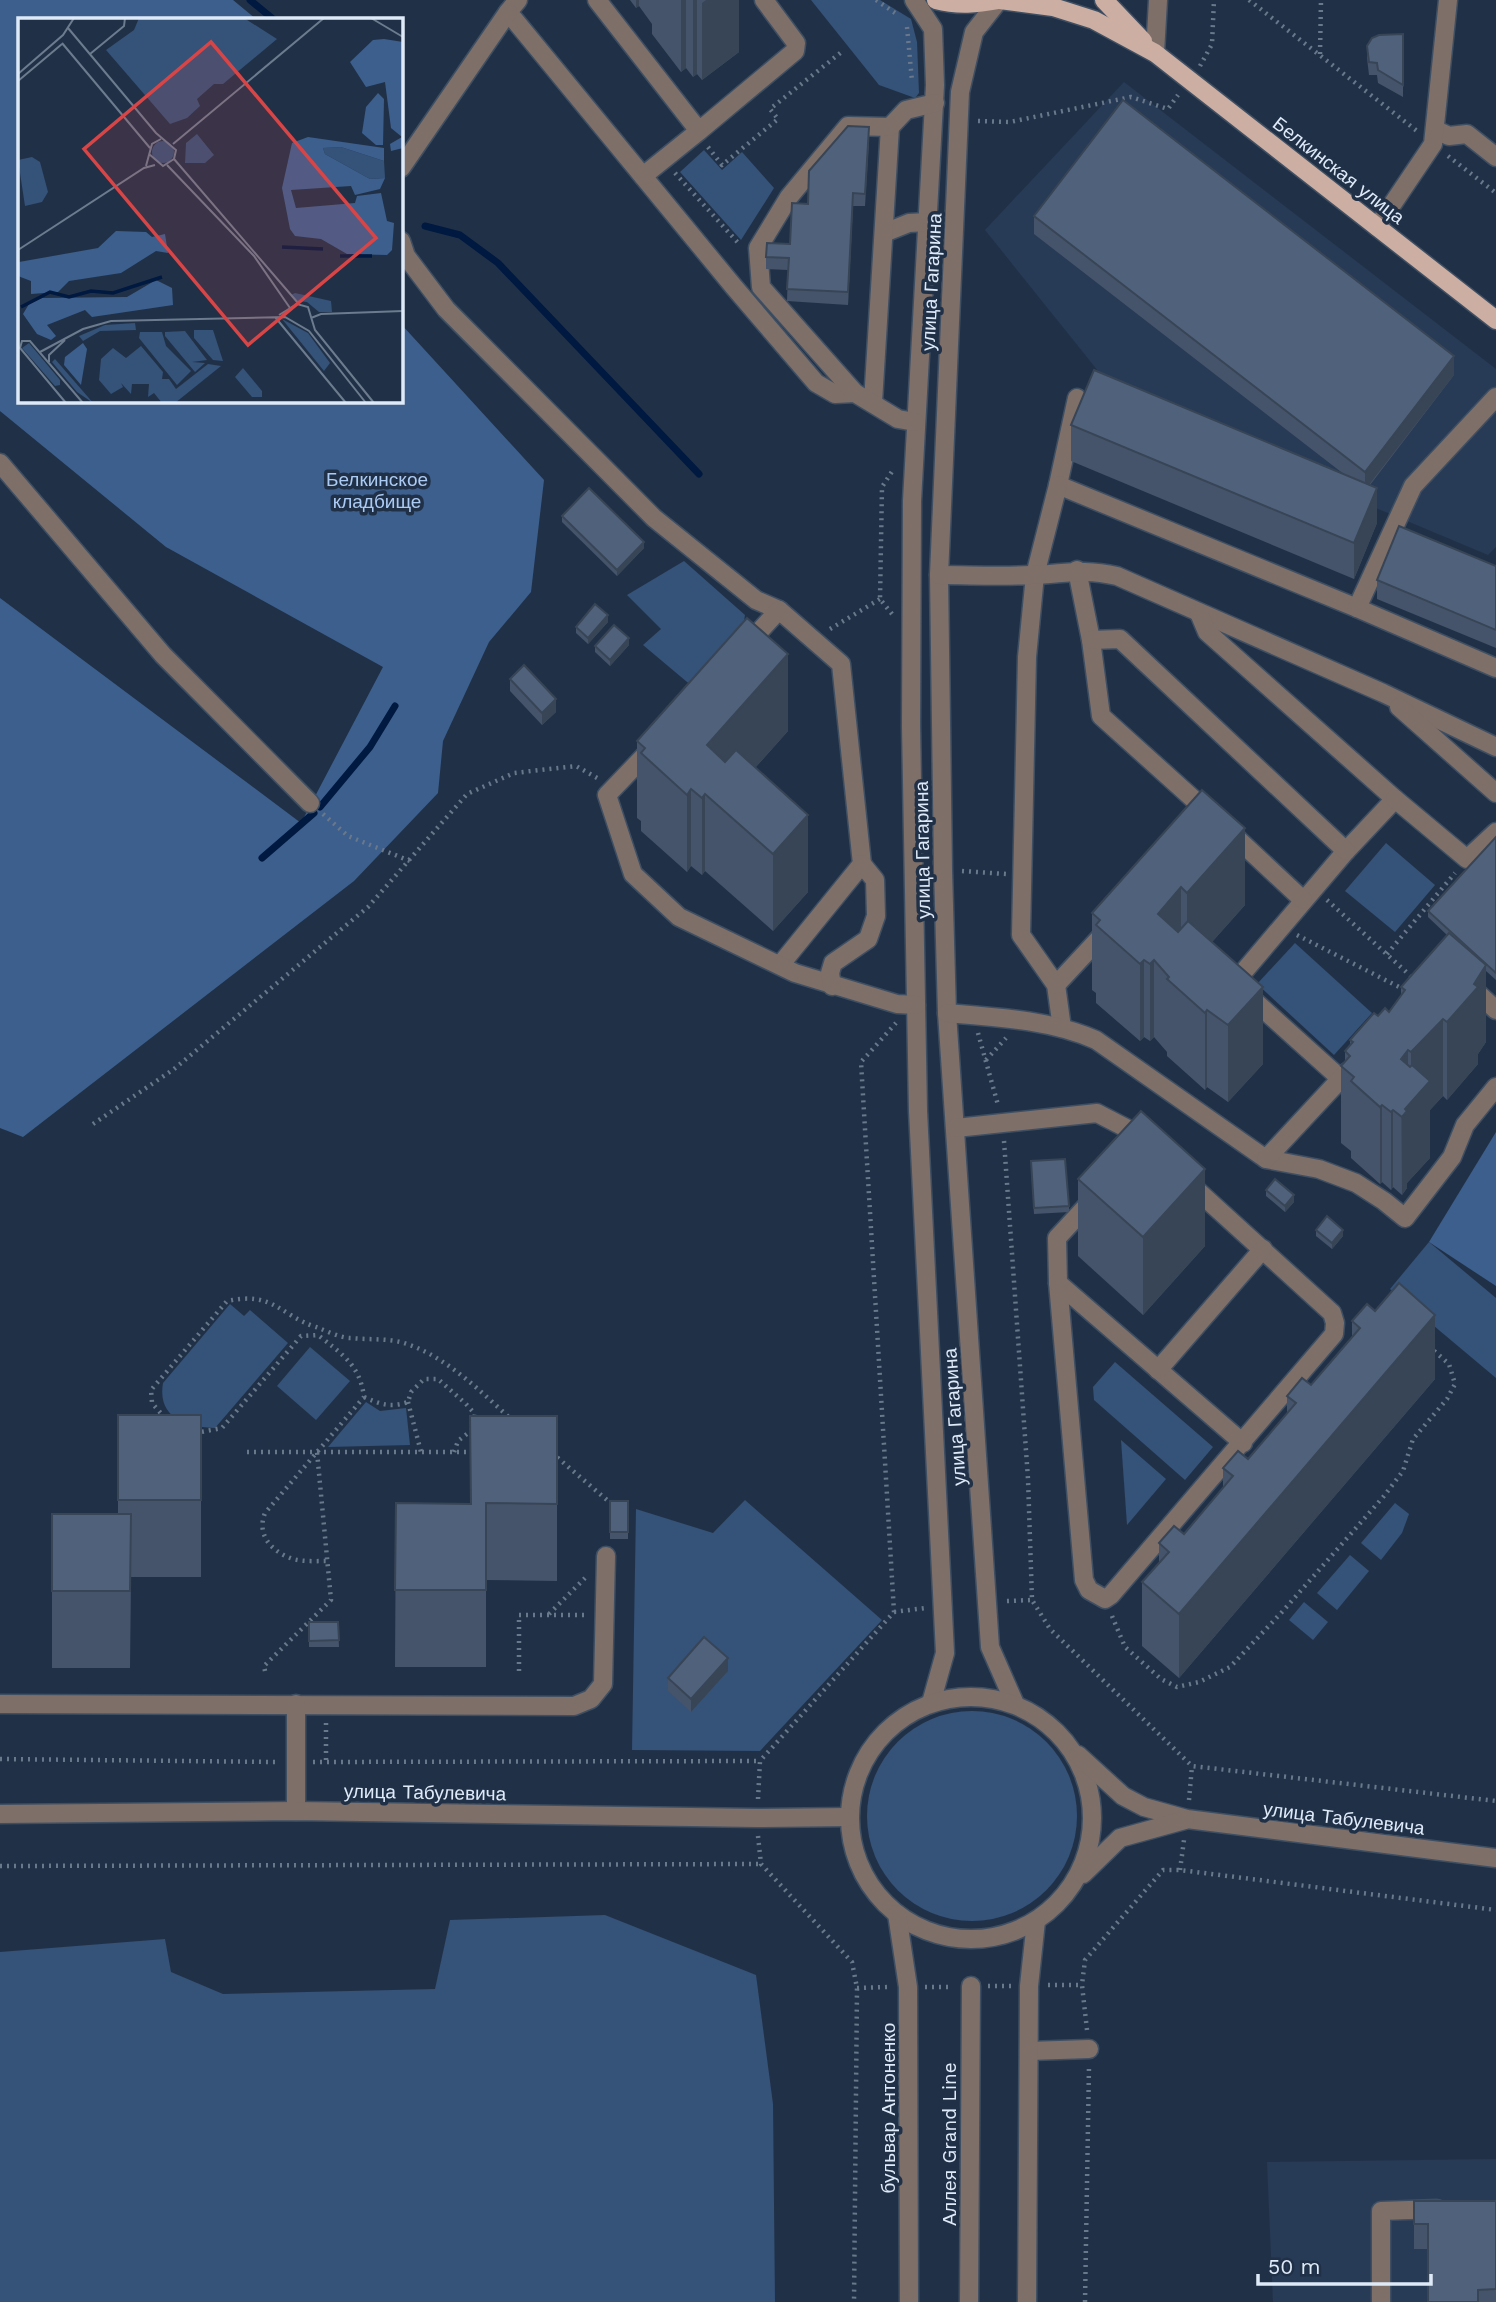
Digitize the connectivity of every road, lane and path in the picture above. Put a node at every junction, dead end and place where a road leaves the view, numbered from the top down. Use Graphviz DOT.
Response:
graph roads {
  1 [pos="597,0"];
  2 [pos="764,0"];
  3 [pos="876,0"];
  4 [pos="914,0"];
  5 [pos="936,0"];
  6 [pos="999,0"];
  7 [pos="1104,0"];
  8 [pos="1158,0"];
  9 [pos="1214,0"];
  10 [pos="1249,0"];
  11 [pos="1321,0"];
  12 [pos="1448,0"];
  13 [pos="514,6"];
  14 [pos="1155,53"];
  15 [pos="1320,55"];
  16 [pos="1190,80"];
  17 [pos="935,103"];
  18 [pos="915,107"];
  19 [pos="890,127"];
  20 [pos="699,131"];
  21 [pos="975,134"];
  22 [pos="1434,137"];
  23 [pos="1496,157"];
  24 [pos="402,167"];
  25 [pos="643,176"];
  26 [pos="1496,193"];
  27 [pos="928,222"];
  28 [pos="1377,226"];
  29 [pos="884,233"];
  30 [pos="402,243"];
  31 [pos="1496,320"];
  32 [pos="855,393"];
  33 [pos="1496,397"];
  34 [pos="1077,398"];
  35 [pos="873,402"];
  36 [pos="915,422"];
  37 [pos="0,463"];
  38 [pos="1058,485"];
  39 [pos="1077,570"];
  40 [pos="939,575"];
  41 [pos="1035,575"];
  42 [pos="880,599"];
  43 [pos="1357,608"];
  44 [pos="779,610"];
  45 [pos="1199,613"];
  46 [pos="814,639"];
  47 [pos="1091,640"];
  48 [pos="735,658"];
  49 [pos="1496,668"];
  50 [pos="1383,693"];
  51 [pos="666,734"];
  52 [pos="1496,747"];
  53 [pos="615,788"];
  54 [pos="1496,793"];
  55 [pos="1395,799"];
  56 [pos="310,803"];
  57 [pos="1212,816"];
  58 [pos="1496,832"];
  59 [pos="1196,833"];
  60 [pos="1346,851"];
  61 [pos="1467,859"];
  62 [pos="410,861"];
  63 [pos="862,864"];
  64 [pos="1308,894"];
  65 [pos="1119,917"];
  66 [pos="1281,927"];
  67 [pos="1387,954"];
  68 [pos="781,964"];
  69 [pos="1457,974"];
  70 [pos="1416,980"];
  71 [pos="1055,985"];
  72 [pos="832,986"];
  73 [pos="1406,990"];
  74 [pos="897,1004"];
  75 [pos="916,1005"];
  76 [pos="1496,1010"];
  77 [pos="947,1013"];
  78 [pos="972,1015"];
  79 [pos="1020,1021"];
  80 [pos="1062,1028"];
  81 [pos="986,1060"];
  82 [pos="1358,1060"];
  83 [pos="1341,1079"];
  84 [pos="1496,1087"];
  85 [pos="93,1124"];
  86 [pos="1003,1124"];
  87 [pos="956,1128"];
  88 [pos="1144,1149"];
  89 [pos="1266,1159"];
  90 [pos="1174,1170"];
  91 [pos="1109,1181"];
  92 [pos="1264,1249"];
  93 [pos="1058,1283"];
  94 [pos="323,1330"];
  95 [pos="318,1335"];
  96 [pos="1428,1345"];
  97 [pos="1158,1370"];
  98 [pos="364,1397"];
  99 [pos="408,1402"];
  100 [pos="170,1421"];
  101 [pos="515,1422"];
  102 [pos="189,1429"];
  103 [pos="1243,1443"];
  104 [pos="247,1452"];
  105 [pos="317,1452"];
  106 [pos="421,1452"];
  107 [pos="454,1452"];
  108 [pos="479,1452"];
  109 [pos="541,1452"];
  110 [pos="607,1500"];
  111 [pos="606,1556"];
  112 [pos="328,1561"];
  113 [pos="588,1576"];
  114 [pos="1105,1599"];
  115 [pos="549,1615"];
  116 [pos="605,1615"];
  117 [pos="265,1671"];
  118 [pos="519,1671"];
  119 [pos="931,1703"];
  120 [pos="0,1704"];
  121 [pos="296,1704"];
  122 [pos="1015,1704"];
  123 [pos="326,1749"];
  124 [pos="1072,1751"];
  125 [pos="0,1759"];
  126 [pos="760,1761"];
  127 [pos="296,1762"];
  128 [pos="326,1762"];
  129 [pos="1496,1801"];
  130 [pos="296,1811"];
  131 [pos="0,1814"];
  132 [pos="849,1817"];
  133 [pos="757,1818"];
  134 [pos="1187,1819"];
  135 [pos="1496,1858"];
  136 [pos="761,1864"];
  137 [pos="0,1867"];
  138 [pos="1075,1881"];
  139 [pos="1496,1910"];
  140 [pos="897,1914"];
  141 [pos="1036,1921"];
  142 [pos="971,1986"];
  143 [pos="1089,2049"];
  144 [pos="1029,2051"];
  145 [pos="1458,2208"];
  146 [pos="854,2302"];
  147 [pos="909,2302"];
  148 [pos="969,2302"];
  149 [pos="1027,2302"];
  150 [pos="1085,2302"];
  151 [pos="1381,2302"];
  1 -- 20 [label="street"];
  2 -- 20 [label="street"];
  3 -- 18 [label="path"];
  4 -- 17 [label="street, улица Гагарина"];
  5 -- 6 [label="main road, Белкинская улица"];
  6 -- 14 [label="main road, Белкинская улица"];
  6 -- 40 [label="street, улица Гагарина"];
  7 -- 14 [label="main road, Белкинская улица"];
  8 -- 14 [label="street"];
  9 -- 16 [label="path"];
  10 -- 15 [label="path"];
  11 -- 15 [label="path"];
  12 -- 22 [label="street"];
  13 -- 24 [label="street"];
  13 -- 25 [label="street"];
  14 -- 16 [label="main road, Белкинская улица"];
  15 -- 22 [label="path"];
  16 -- 21 [label="path"];
  16 -- 28 [label="main road, Белкинская улица"];
  17 -- 18 [label="street"];
  17 -- 27 [label="street, улица Гагарина"];
  18 -- 19 [label="street"];
  19 -- 29 [label="street"];
  19 -- 32 [label="street"];
  20 -- 25 [label="street"];
  22 -- 23 [label="street"];
  22 -- 26 [label="path"];
  22 -- 28 [label="street"];
  25 -- 32 [label="street"];
  27 -- 29 [label="street"];
  27 -- 36 [label="street, улица Гагарина"];
  28 -- 31 [label="main road, Белкинская улица"];
  29 -- 35 [label="street"];
  30 -- 44 [label="street"];
  32 -- 35 [label="street"];
  33 -- 43 [label="street"];
  34 -- 38 [label="street"];
  35 -- 36 [label="street"];
  36 -- 75 [label="street, улица Гагарина"];
  37 -- 56 [label="street"];
  38 -- 41 [label="street"];
  38 -- 43 [label="street"];
  39 -- 41 [label="street"];
  39 -- 45 [label="street"];
  39 -- 47 [label="street"];
  40 -- 41 [label="street"];
  40 -- 77 [label="street, улица Гагарина"];
  41 -- 71 [label="street"];
  42 -- 46 [label="path"];
  43 -- 49 [label="street"];
  44 -- 46 [label="street"];
  44 -- 48 [label="street"];
  45 -- 50 [label="street"];
  45 -- 55 [label="street"];
  46 -- 63 [label="street"];
  47 -- 57 [label="street"];
  47 -- 60 [label="street"];
  50 -- 52 [label="street"];
  50 -- 54 [label="street"];
  51 -- 53 [label="street"];
  53 -- 62 [label="path"];
  53 -- 68 [label="street"];
  55 -- 60 [label="street"];
  55 -- 61 [label="street"];
  56 -- 62 [label="path"];
  57 -- 59 [label="street"];
  57 -- 64 [label="street"];
  58 -- 61 [label="street"];
  60 -- 64 [label="street"];
  61 -- 67 [label="path"];
  62 -- 85 [label="path"];
  63 -- 68 [label="street"];
  63 -- 72 [label="street"];
  64 -- 66 [label="street"];
  64 -- 67 [label="path"];
  65 -- 71 [label="street"];
  66 -- 73 [label="path"];
  66 -- 83 [label="street"];
  67 -- 70 [label="path"];
  68 -- 72 [label="street"];
  69 -- 76 [label="street"];
  71 -- 80 [label="street"];
  72 -- 74 [label="street"];
  74 -- 75 [label="street"];
  74 -- 126 [label="path"];
  75 -- 119 [label="street, улица Гагарина"];
  77 -- 78 [label="street"];
  77 -- 87 [label="street, улица Гагарина"];
  78 -- 79 [label="street"];
  78 -- 81 [label="path"];
  79 -- 80 [label="street"];
  79 -- 81 [label="path"];
  80 -- 89 [label="street"];
  81 -- 86 [label="path"];
  82 -- 83 [label="street"];
  83 -- 89 [label="street"];
  84 -- 89 [label="street"];
  86 -- 87 [label="street"];
  86 -- 88 [label="street"];
  86 -- 129 [label="path"];
  87 -- 122 [label="street, улица Гагарина"];
  90 -- 92 [label="street"];
  91 -- 93 [label="street"];
  92 -- 97 [label="street"];
  92 -- 103 [label="street"];
  93 -- 97 [label="street"];
  93 -- 114 [label="street"];
  94 -- 95 [label="path"];
  94 -- 100 [label="path"];
  94 -- 101 [label="path"];
  95 -- 98 [label="path"];
  95 -- 102 [label="path"];
  96 -- 114 [label="path"];
  97 -- 103 [label="street"];
  98 -- 99 [label="path"];
  98 -- 105 [label="path"];
  99 -- 106 [label="path"];
  99 -- 107 [label="path"];
  103 -- 114 [label="street"];
  104 -- 105 [label="path"];
  105 -- 106 [label="path"];
  105 -- 112 [label="path"];
  105 -- 112 [label="path"];
  106 -- 107 [label="path"];
  107 -- 108 [label="path"];
  109 -- 110 [label="path"];
  111 -- 116 [label="street"];
  112 -- 117 [label="path"];
  113 -- 115 [label="path"];
  115 -- 116 [label="path"];
  115 -- 118 [label="path"];
  116 -- 121 [label="street"];
  119 -- 122 [label="street"];
  119 -- 132 [label="street"];
  120 -- 121 [label="street"];
  121 -- 127 [label="street"];
  122 -- 124 [label="street"];
  123 -- 128 [label="path"];
  124 -- 134 [label="street, улица Табулевича"];
  124 -- 138 [label="street"];
  125 -- 127 [label="path"];
  126 -- 128 [label="path"];
  126 -- 133 [label="path"];
  127 -- 128 [label="path"];
  127 -- 130 [label="street"];
  130 -- 131 [label="street, улица Табулевича"];
  130 -- 133 [label="street, улица Табулевича"];
  132 -- 133 [label="street, улица Табулевича"];
  132 -- 140 [label="street"];
  133 -- 136 [label="path"];
  134 -- 135 [label="street, улица Табулевича"];
  134 -- 138 [label="street, улица Табулевича"];
  136 -- 137 [label="path"];
  136 -- 146 [label="path"];
  138 -- 141 [label="street"];
  139 -- 143 [label="path"];
  140 -- 141 [label="street"];
  140 -- 147 [label="street, бульвар Антоненко"];
  141 -- 144 [label="street"];
  142 -- 148 [label="street, Аллея Grand Line"];
  143 -- 144 [label="street"];
  143 -- 150 [label="path"];
  144 -- 149 [label="street"];
  145 -- 151 [label="street"];
}
